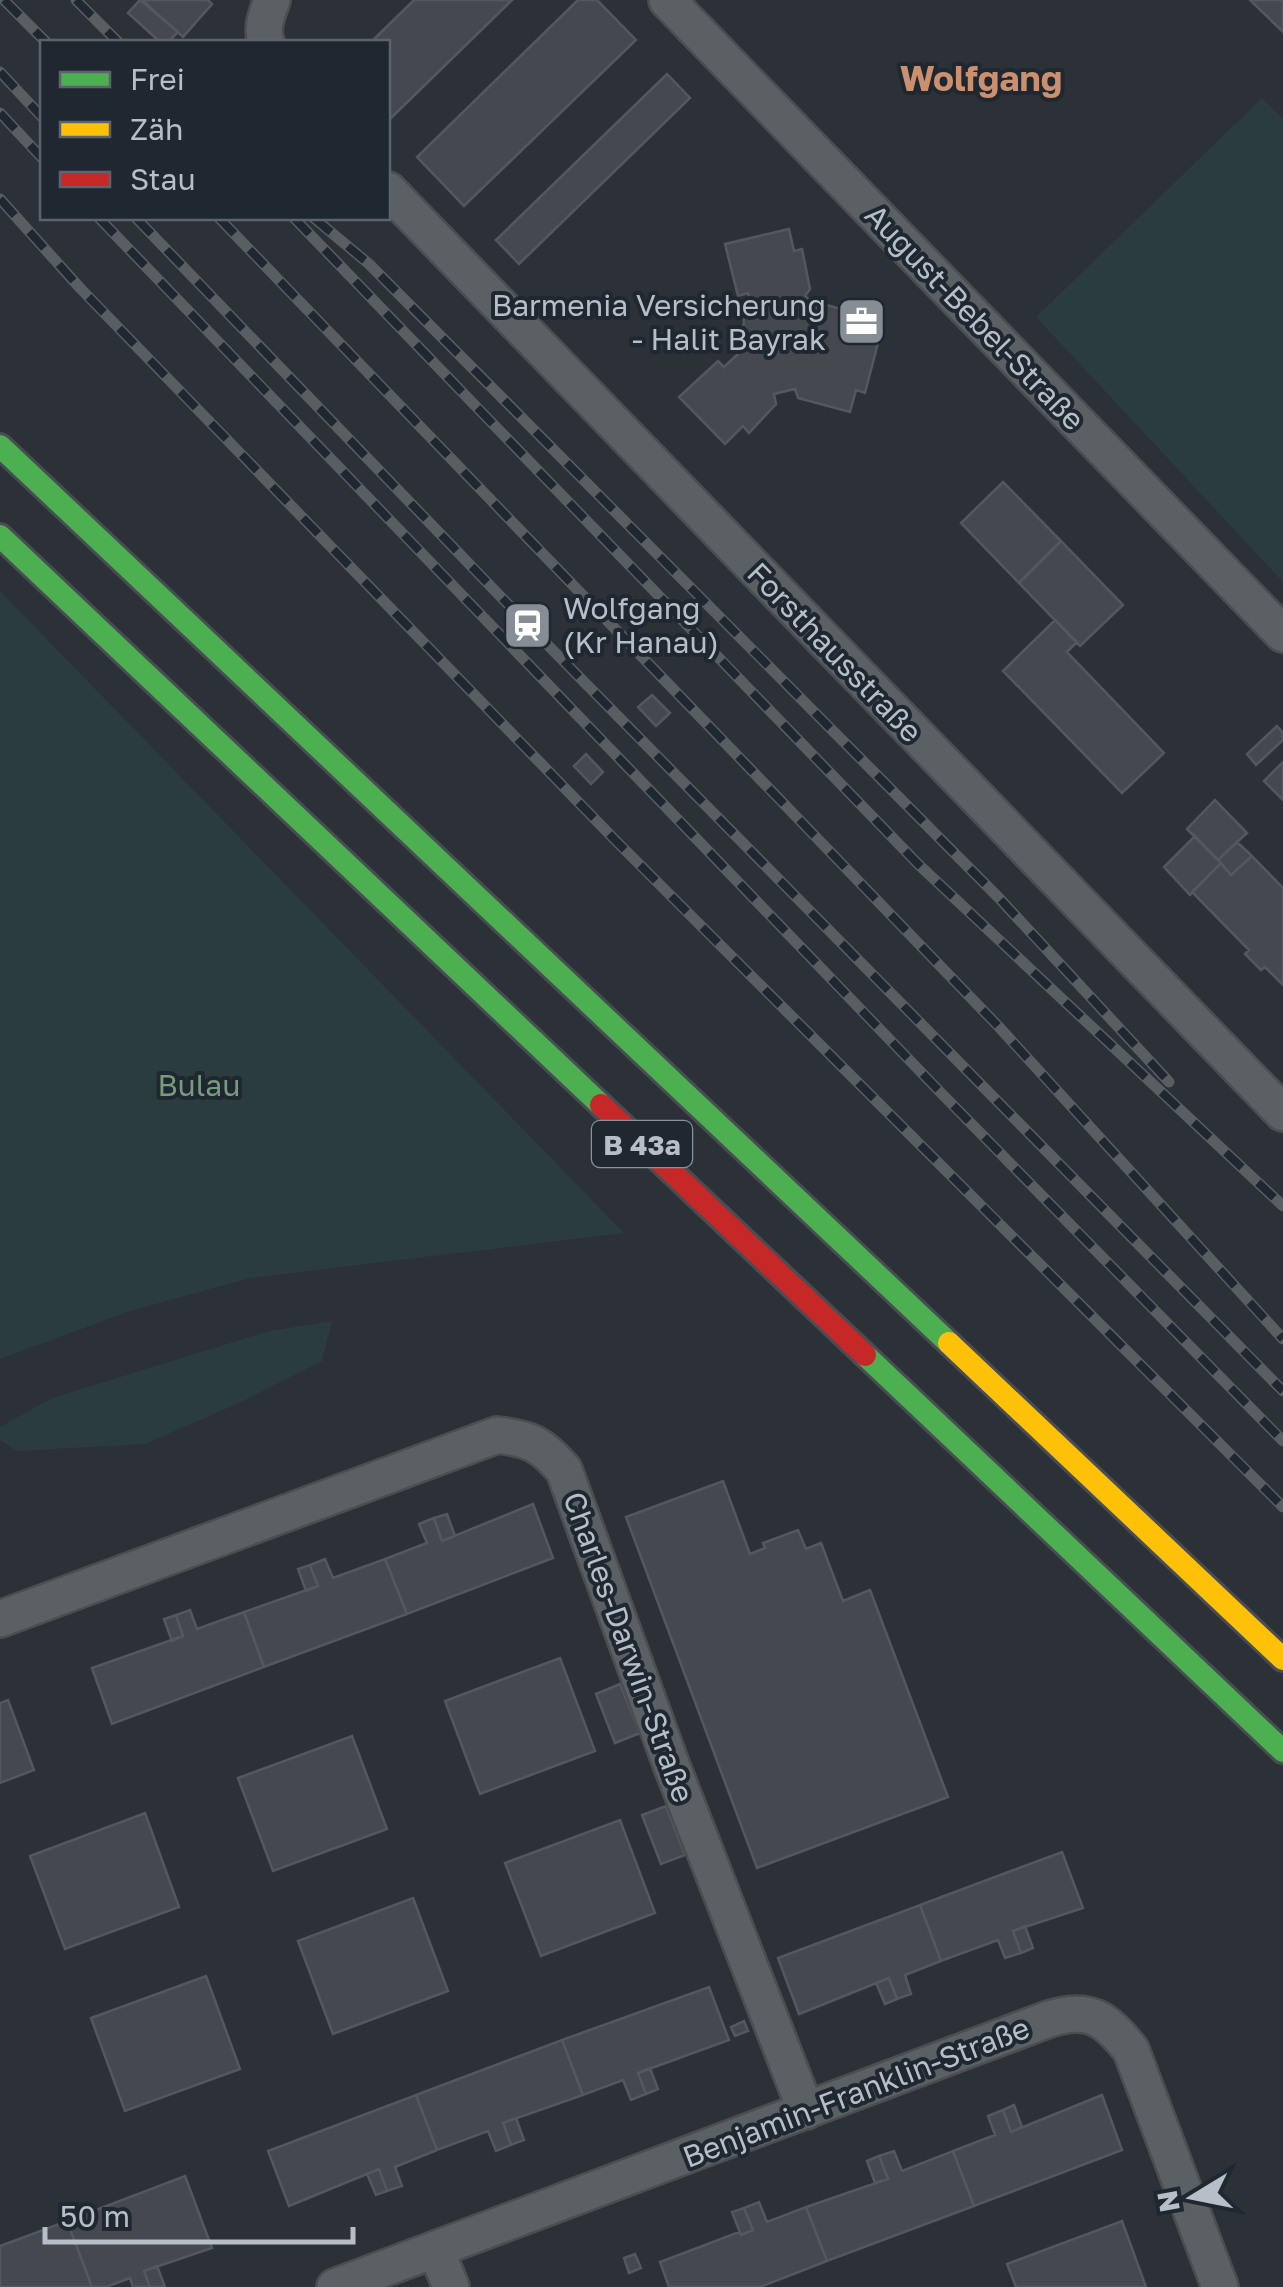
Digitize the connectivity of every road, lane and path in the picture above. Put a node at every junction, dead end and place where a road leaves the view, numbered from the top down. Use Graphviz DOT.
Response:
graph roads {
  1 [pos="272,0"];
  2 [pos="668,0"];
  3 [pos="266,40"];
  4 [pos="390,192"];
  5 [pos="0,446"];
  6 [pos="0,536"];
  7 [pos="1283,634"];
  8 [pos="1283,1113"];
  9 [pos="0,1619"];
  10 [pos="1283,1659"];
  11 [pos="1283,1752"];
  12 [pos="806,2111"];
  13 [pos="436,2250"];
  14 [pos="334,2287"];
  15 [pos="451,2287"];
  16 [pos="1220,2287"];
  1 -- 3 [label="street"];
  2 -- 7 [label="street, August-Bebel-Straße"];
  4 -- 8 [label="street, Forsthausstraße"];
  5 -- 10 [label="highway, B 43a"];
  6 -- 11 [label="highway, B 43a"];
  9 -- 12 [label="street, Charles-Darwin-Straße"];
  12 -- 13 [label="street, Benjamin-Franklin-Straße"];
  12 -- 16 [label="street, Benjamin-Franklin-Straße"];
  13 -- 14 [label="street, Benjamin-Franklin-Straße"];
  13 -- 15 [label="street"];
}
